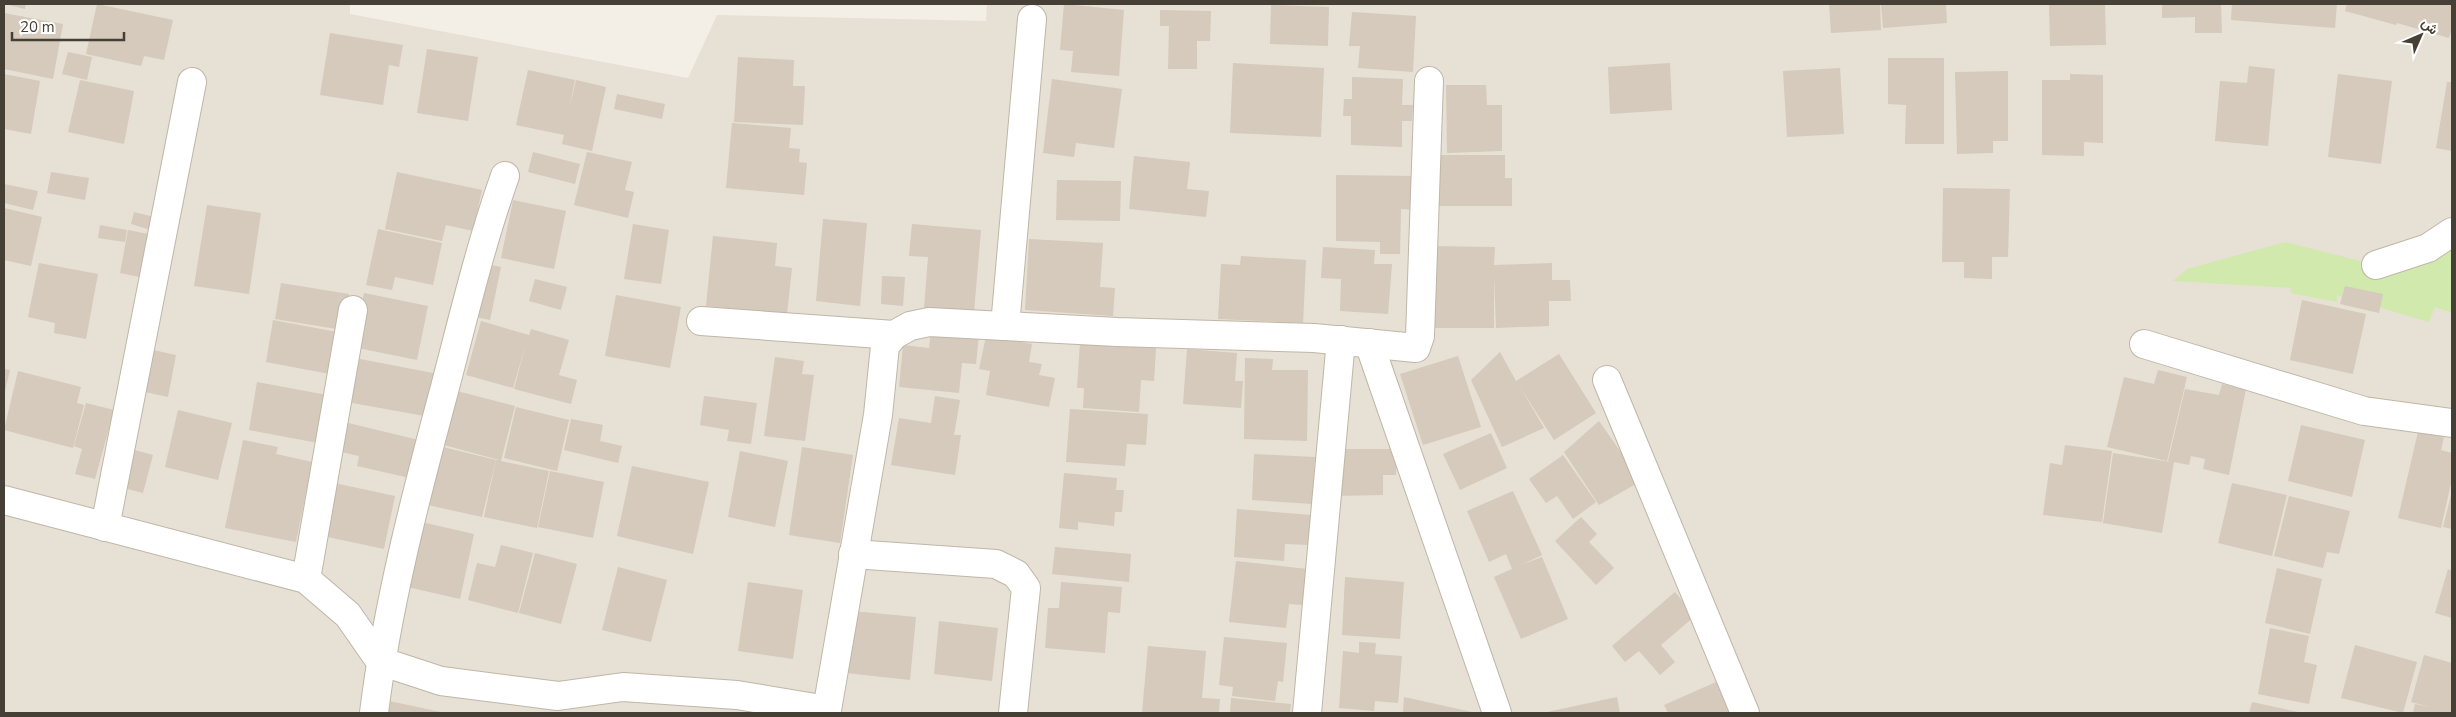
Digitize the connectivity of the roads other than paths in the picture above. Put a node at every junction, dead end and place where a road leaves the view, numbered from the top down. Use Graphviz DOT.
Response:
graph roads {
  1 [pos="1032,20"];
  2 [pos="1429,81"];
  3 [pos="192,82"];
  4 [pos="506,176"];
  5 [pos="2452,232"];
  6 [pos="2376,265"];
  7 [pos="353,310"];
  8 [pos="701,321"];
  9 [pos="1005,326"];
  10 [pos="894,335"];
  11 [pos="1341,340"];
  12 [pos="1369,343"];
  13 [pos="2144,344"];
  14 [pos="1606,380"];
  15 [pos="2452,423"];
  16 [pos="4,500"];
  17 [pos="105,526"];
  18 [pos="853,554"];
  19 [pos="306,580"];
  20 [pos="380,661"];
  21 [pos="557,708"];
  22 [pos="834,712"];
  23 [pos="374,713"];
  24 [pos="1013,713"];
  25 [pos="1307,713"];
  26 [pos="1497,713"];
  27 [pos="1745,713"];
  1 -- 9 [label="street"];
  2 -- 12 [label="street"];
  3 -- 17 [label="street"];
  4 -- 20 [label="street"];
  5 -- 6 [label="street"];
  7 -- 19 [label="street"];
  8 -- 10 [label="street"];
  9 -- 10 [label="street"];
  9 -- 11 [label="street"];
  10 -- 18 [label="street"];
  11 -- 12 [label="street"];
  11 -- 25 [label="street"];
  12 -- 26 [label="street"];
  13 -- 15 [label="street"];
  14 -- 27 [label="street"];
  16 -- 17 [label="street"];
  17 -- 19 [label="street"];
  18 -- 22 [label="street"];
  18 -- 24 [label="street"];
  19 -- 20 [label="street"];
  20 -- 21 [label="street"];
  20 -- 23 [label="street"];
  21 -- 22 [label="street"];
}
